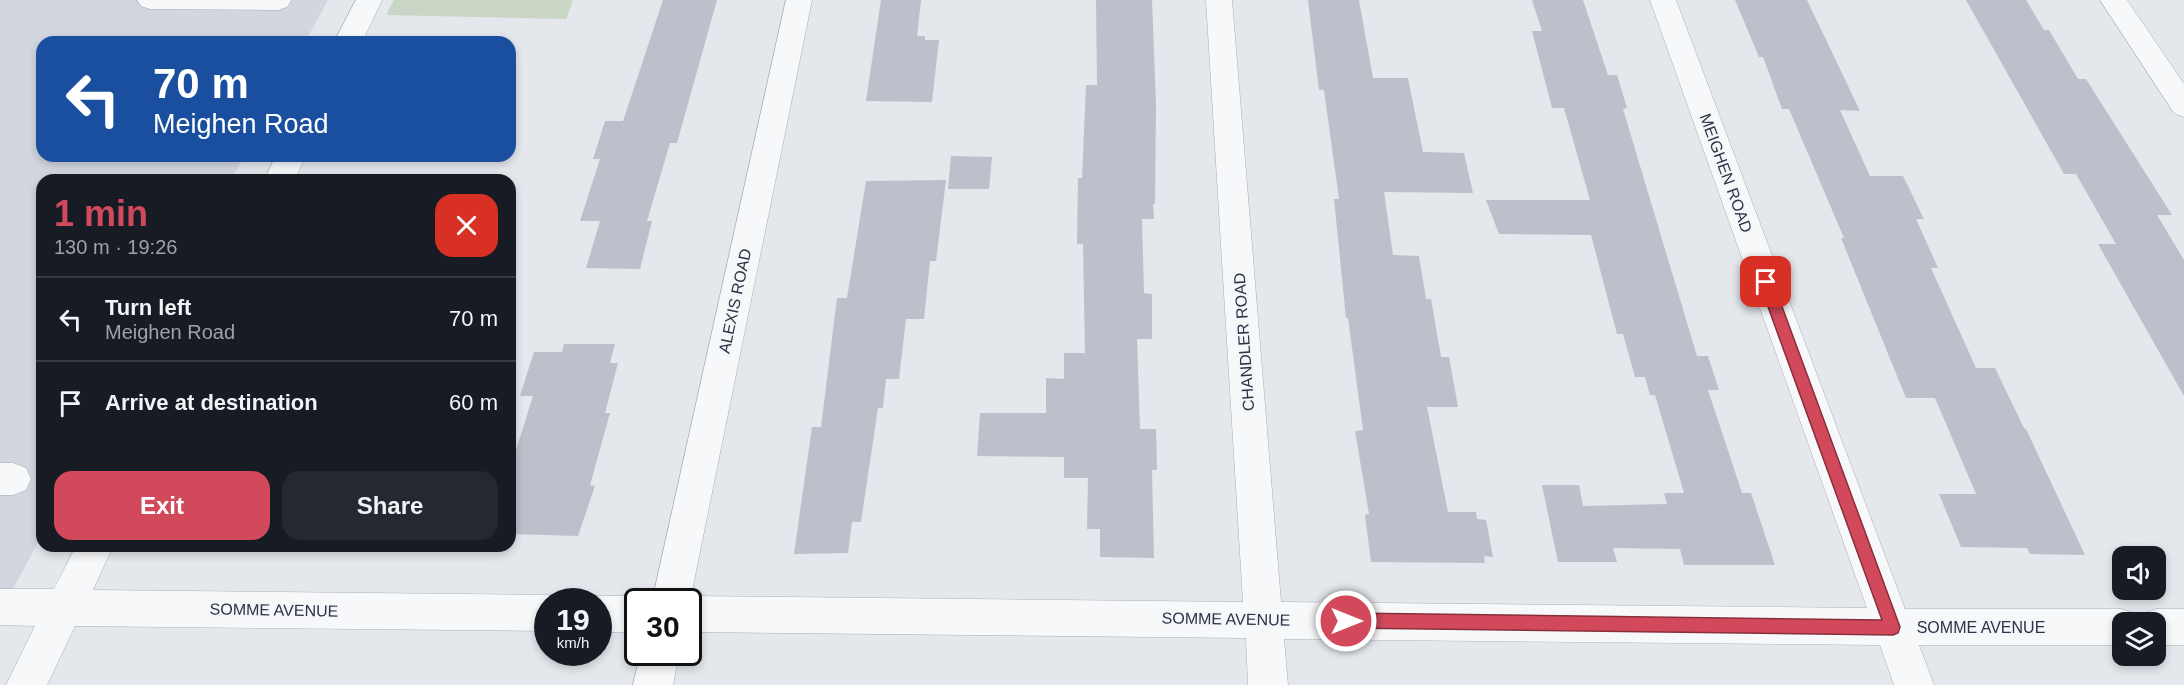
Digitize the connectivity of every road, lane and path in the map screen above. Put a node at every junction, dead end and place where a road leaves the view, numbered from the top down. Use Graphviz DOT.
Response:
graph roads {
  1 [pos="150,0"];
  2 [pos="369,0"];
  3 [pos="799,0"];
  4 [pos="1219,0"];
  5 [pos="1663,0"];
  6 [pos="2113,0"];
  7 [pos="278,1"];
  8 [pos="351,36"];
  9 [pos="2184,106"];
  10 [pos="92,552"];
  11 [pos="674,588"];
  12 [pos="0,607"];
  13 [pos="64,608"];
  14 [pos="534,613"];
  15 [pos="702,615"];
  16 [pos="1264,620"];
  17 [pos="1893,627"];
  18 [pos="2112,627"];
  19 [pos="2166,627"];
  20 [pos="2184,627"];
  21 [pos="657,666"];
  22 [pos="26,685"];
  23 [pos="653,685"];
  24 [pos="1268,685"];
  25 [pos="1914,685"];
  1 -- 7 [label="street"];
  2 -- 8 [label="street"];
  3 -- 11 [label="street, ALEXIS ROAD"];
  4 -- 16 [label="street, CHANDLER ROAD"];
  5 -- 17 [label="street, MEIGHEN ROAD"];
  6 -- 9 [label="street"];
  10 -- 13 [label="street"];
  12 -- 13 [label="street, SOMME AVENUE"];
  13 -- 14 [label="street, SOMME AVENUE"];
  13 -- 22 [label="street"];
  15 -- 16 [label="street, SOMME AVENUE"];
  16 -- 17 [label="street, SOMME AVENUE"];
  16 -- 24 [label="street, CHANDLER ROAD"];
  17 -- 18 [label="street, SOMME AVENUE"];
  17 -- 25 [label="street, MEIGHEN ROAD"];
  19 -- 20 [label="street"];
  21 -- 23 [label="street"];
}
